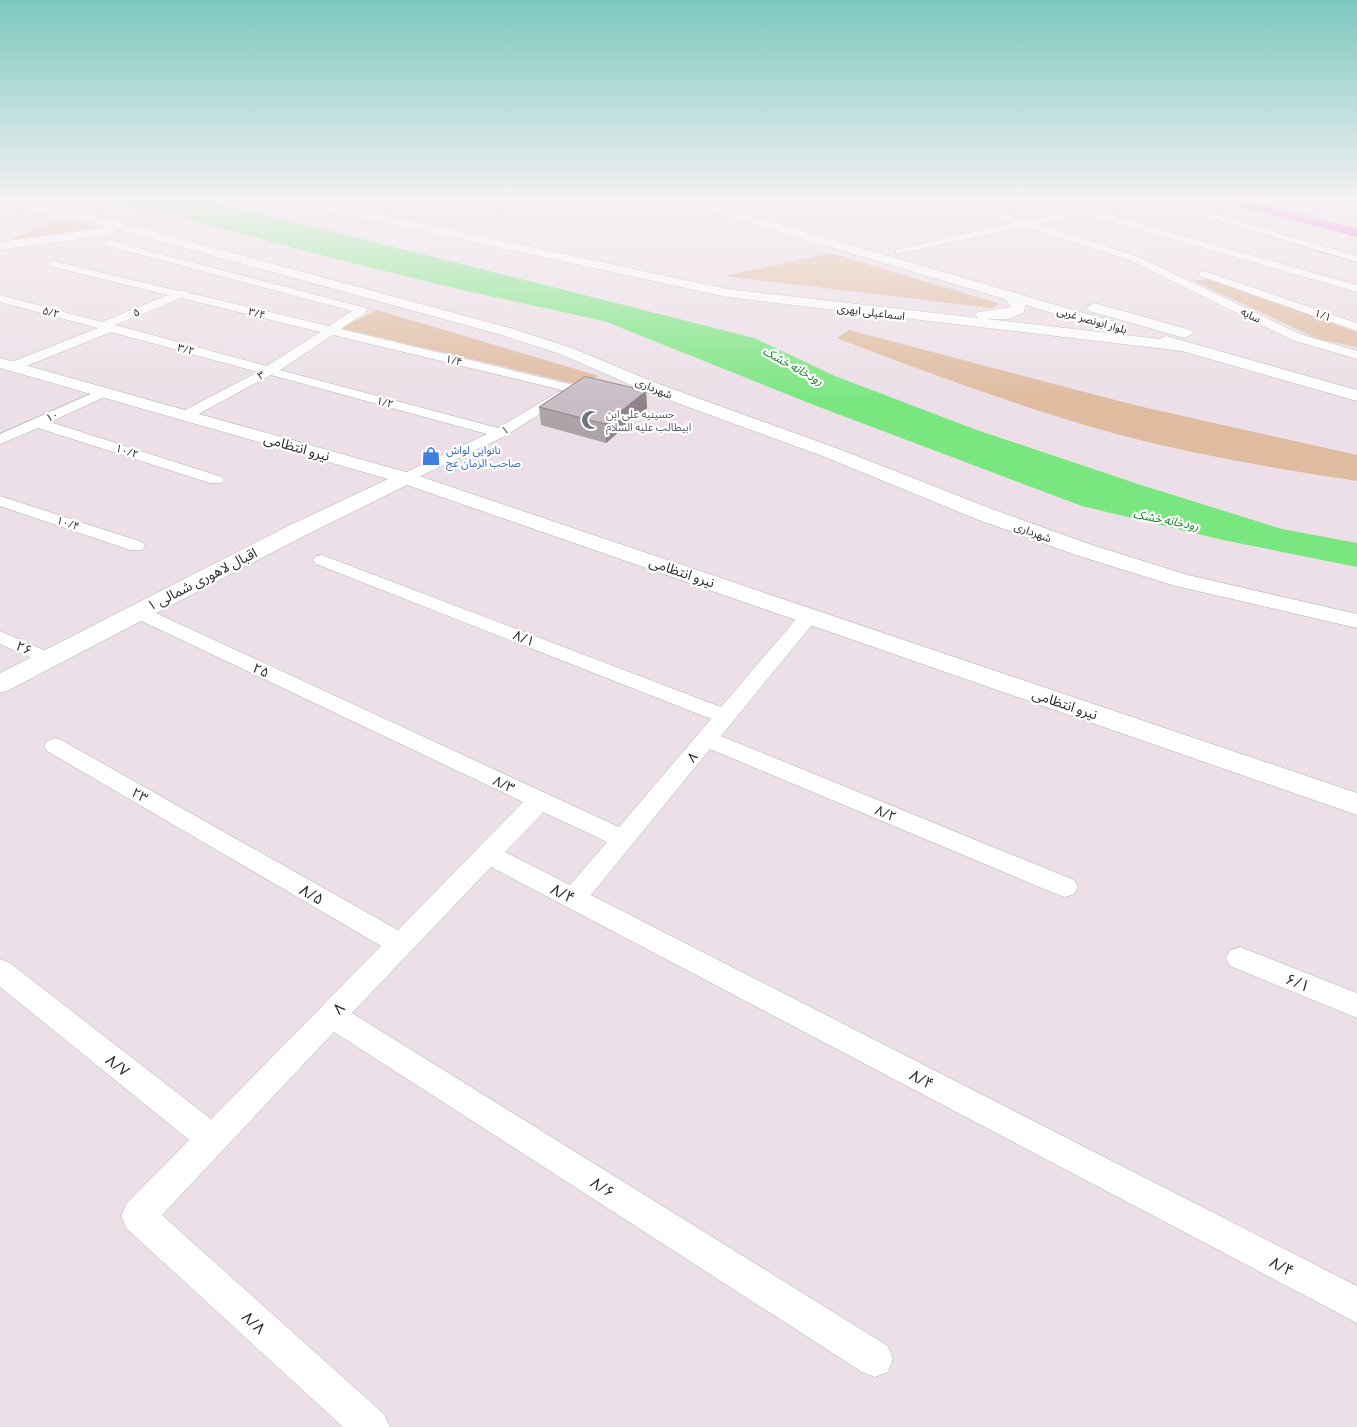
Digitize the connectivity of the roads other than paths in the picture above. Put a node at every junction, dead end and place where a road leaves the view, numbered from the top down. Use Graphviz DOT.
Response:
graph roads {
  1 [pos="64,267"];
  2 [pos="194,267"];
  3 [pos="265,267"];
  4 [pos="305,267"];
  5 [pos="605,267"];
  6 [pos="650,267"];
  7 [pos="908,267"];
  8 [pos="952,267"];
  9 [pos="1151,267"];
  10 [pos="1231,267"];
  11 [pos="1282,267"];
  12 [pos="1204,274"];
  13 [pos="224,275"];
  14 [pos="1180,280"];
  15 [pos="1357,289"];
  16 [pos="180,294"];
  17 [pos="1011,297"];
  18 [pos="0,298"];
  19 [pos="1008,314"];
  20 [pos="106,327"];
  21 [pos="1357,327"];
  22 [pos="1020,329"];
  23 [pos="334,331"];
  24 [pos="1183,346"];
  25 [pos="1357,354"];
  26 [pos="7,364"];
  27 [pos="269,371"];
  28 [pos="1357,381"];
  29 [pos="574,389"];
  30 [pos="104,392"];
  31 [pos="1357,396"];
  32 [pos="186,415"];
  33 [pos="38,422"];
  34 [pos="500,434"];
  35 [pos="0,440"];
  36 [pos="406,478"];
  37 [pos="216,480"];
  38 [pos="0,501"];
  39 [pos="136,546"];
  40 [pos="322,560"];
  41 [pos="1357,608"];
  42 [pos="138,612"];
  43 [pos="809,616"];
  44 [pos="1357,621"];
  45 [pos="0,637"];
  46 [pos="48,659"];
  47 [pos="0,684"];
  48 [pos="726,716"];
  49 [pos="385,728"];
  50 [pos="707,739"];
  51 [pos="55,746"];
  52 [pos="539,800"];
  53 [pos="1357,804"];
  54 [pos="623,840"];
  55 [pos="225,844"];
  56 [pos="488,854"];
  57 [pos="1065,886"];
  58 [pos="574,898"];
  59 [pos="400,944"];
  60 [pos="1240,958"];
  61 [pos="0,971"];
  62 [pos="1357,1006"];
  63 [pos="332,1015"];
  64 [pos="212,1139"];
  65 [pos="138,1216"];
  66 [pos="1357,1305"];
  67 [pos="875,1360"];
  68 [pos="371,1427"];
  1 -- 16 [label="street, ۳/۴"];
  2 -- 13 [label="street"];
  3 -- 44 [label="street, شهرداری"];
  4 -- 41 [label="street, شهرداری"];
  5 -- 22 [label="street, اسماعیلی ابهری"];
  6 -- 19 [label="street, اسماعیلی ابهری"];
  7 -- 17 [label="street, بلوار ابونصر غربی"];
  8 -- 28 [label="street, بلوار ابونصر غربی"];
  9 -- 14 [label="street, سایه"];
  10 -- 12 [label="street"];
  11 -- 15 [label="street"];
  12 -- 14 [label="street"];
  12 -- 21 [label="street, ۱/۱"];
  13 -- 16 [label="street, ۵"];
  13 -- 23 [label="street, ۳"];
  14 -- 25 [label="street, سایه"];
  16 -- 20 [label="street, ۵"];
  16 -- 23 [label="street, ۳/۴"];
  17 -- 19 [label="street"];
  17 -- 24 [label="street, بلوار ابونصر غربی"];
  18 -- 20 [label="street, ۵/۲"];
  19 -- 22 [label="street, اسماعیلی ابهری"];
  20 -- 26 [label="street, ۵"];
  20 -- 27 [label="street, ۳/۲"];
  22 -- 24 [label="street, اسماعیلی ابهری"];
  23 -- 27 [label="street, ۳"];
  23 -- 29 [label="street, ۱/۴"];
  24 -- 31 [label="street, بلوار ابونصر غربی"];
  26 -- 30 [label="street, نیرو انتظامی"];
  27 -- 32 [label="street, ۳"];
  27 -- 34 [label="street, ۱/۲"];
  29 -- 34 [label="street, ۱"];
  30 -- 32 [label="street, نیرو انتظامی"];
  30 -- 33 [label="street, ۱۰"];
  32 -- 36 [label="street, نیرو انتظامی"];
  33 -- 35 [label="street, ۱۰"];
  33 -- 37 [label="street, ۱۰/۲"];
  34 -- 36 [label="street, ۱"];
  36 -- 42 [label="street, اقبال لاهوری شمالی ۱"];
  36 -- 43 [label="street, نیرو انتظامی"];
  38 -- 39 [label="street, ۱۰/۴"];
  40 -- 48 [label="street, ۸/۱"];
  42 -- 46 [label="street, اقبال لاهوری شمالی ۱"];
  42 -- 49 [label="street, ۲۵"];
  43 -- 48 [label="street, ۸"];
  43 -- 53 [label="street, نیرو انتظامی"];
  45 -- 46 [label="street, ۲۶"];
  46 -- 47 [label="street, اقبال لاهوری شمالی ۱"];
  48 -- 50 [label="street, ۸"];
  49 -- 52 [label="street, ۸/۳"];
  50 -- 54 [label="street, ۸"];
  50 -- 57 [label="street, ۸/۲"];
  51 -- 55 [label="street, ۲۳"];
  52 -- 54 [label="street, ۸/۳"];
  52 -- 56 [label="street, ۸"];
  54 -- 58 [label="street, ۸"];
  55 -- 59 [label="street, ۸/۵"];
  56 -- 58 [label="street, ۸/۴"];
  56 -- 59 [label="street, ۸"];
  58 -- 66 [label="street, ۸/۴"];
  59 -- 63 [label="street, ۸"];
  60 -- 62 [label="street, ۶/۱"];
  61 -- 64 [label="street, ۸/۷"];
  63 -- 64 [label="street, ۸"];
  63 -- 67 [label="street, ۸/۶"];
  64 -- 65 [label="street, ۸"];
  65 -- 68 [label="street, ۸/۸"];
}
